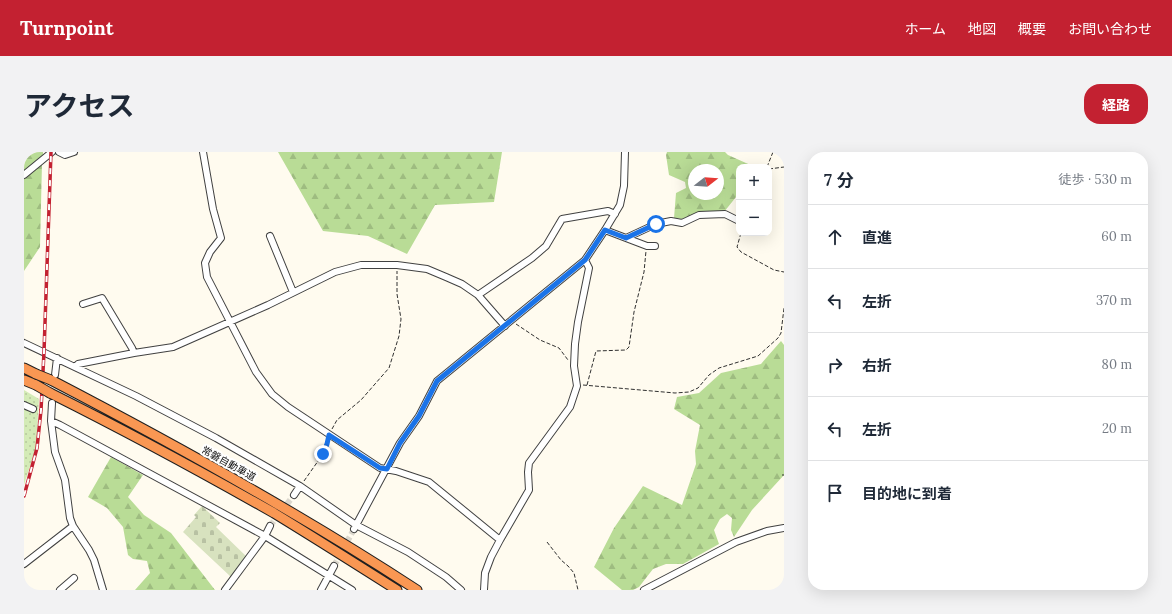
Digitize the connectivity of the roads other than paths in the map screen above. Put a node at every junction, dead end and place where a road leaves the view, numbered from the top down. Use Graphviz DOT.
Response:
graph roads {
  1 [pos="52,152"];
  2 [pos="59,152"];
  3 [pos="74,152"];
  4 [pos="203,152"];
  5 [pos="625,152"];
  6 [pos="24,175"];
  7 [pos="615,214"];
  8 [pos="736,220"];
  9 [pos="605,230"];
  10 [pos="270,236"];
  11 [pos="626,238"];
  12 [pos="655,246"];
  13 [pos="585,260"];
  14 [pos="293,292"];
  15 [pos="478,295"];
  16 [pos="82,304"];
  17 [pos="231,322"];
  18 [pos="504,326"];
  19 [pos="24,343"];
  20 [pos="134,353"];
  21 [pos="57,358"];
  22 [pos="75,367"];
  23 [pos="24,368"];
  24 [pos="53,378"];
  25 [pos="24,380"];
  26 [pos="52,402"];
  27 [pos="24,405"];
  28 [pos="33,409"];
  29 [pos="51,421"];
  30 [pos="387,469"];
  31 [pos="300,486"];
  32 [pos="294,495"];
  33 [pos="73,526"];
  34 [pos="270,526"];
  35 [pos="355,527"];
  36 [pos="784,528"];
  37 [pos="265,536"];
  38 [pos="500,540"];
  39 [pos="24,564"];
  40 [pos="334,566"];
  41 [pos="329,575"];
  42 [pos="74,578"];
  43 [pos="60,590"];
  44 [pos="103,590"];
  45 [pos="225,590"];
  46 [pos="321,590"];
  47 [pos="352,590"];
  48 [pos="397,590"];
  49 [pos="416,590"];
  50 [pos="461,590"];
  51 [pos="484,590"];
  52 [pos="644,590"];
  1 -- 6 [label="street"];
  2 -- 3 [label="street"];
  4 -- 17 [label="street"];
  5 -- 7 [label="street"];
  7 -- 9 [label="street"];
  7 -- 15 [label="street"];
  8 -- 11 [label="street"];
  9 -- 11 [label="street"];
  9 -- 13 [label="street"];
  10 -- 14 [label="street"];
  11 -- 12 [label="street"];
  13 -- 18 [label="street"];
  13 -- 38 [label="street"];
  14 -- 15 [label="street"];
  14 -- 17 [label="street"];
  15 -- 18 [label="street"];
  16 -- 20 [label="street"];
  17 -- 20 [label="street"];
  17 -- 30 [label="street"];
  18 -- 30 [label="street"];
  19 -- 21 [label="street"];
  20 -- 22 [label="street"];
  21 -- 22 [label="street"];
  21 -- 24 [label="street"];
  22 -- 31 [label="street"];
  23 -- 24 [label="highway, 常磐自動車道, bridge"];
  24 -- 49 [label="highway, 常磐自動車道"];
  25 -- 48 [label="highway, bridge"];
  26 -- 29 [label="street"];
  27 -- 28 [label="street"];
  29 -- 33 [label="street"];
  29 -- 37 [label="street"];
  30 -- 35 [label="street"];
  30 -- 38 [label="street"];
  31 -- 32 [label="street"];
  31 -- 35 [label="street"];
  33 -- 39 [label="street"];
  33 -- 44 [label="street"];
  34 -- 37 [label="street"];
  35 -- 50 [label="street"];
  36 -- 52 [label="street"];
  37 -- 41 [label="street"];
  37 -- 45 [label="street"];
  38 -- 51 [label="street"];
  40 -- 41 [label="street"];
  41 -- 46 [label="street"];
  41 -- 47 [label="street"];
  42 -- 43 [label="street"];
}
